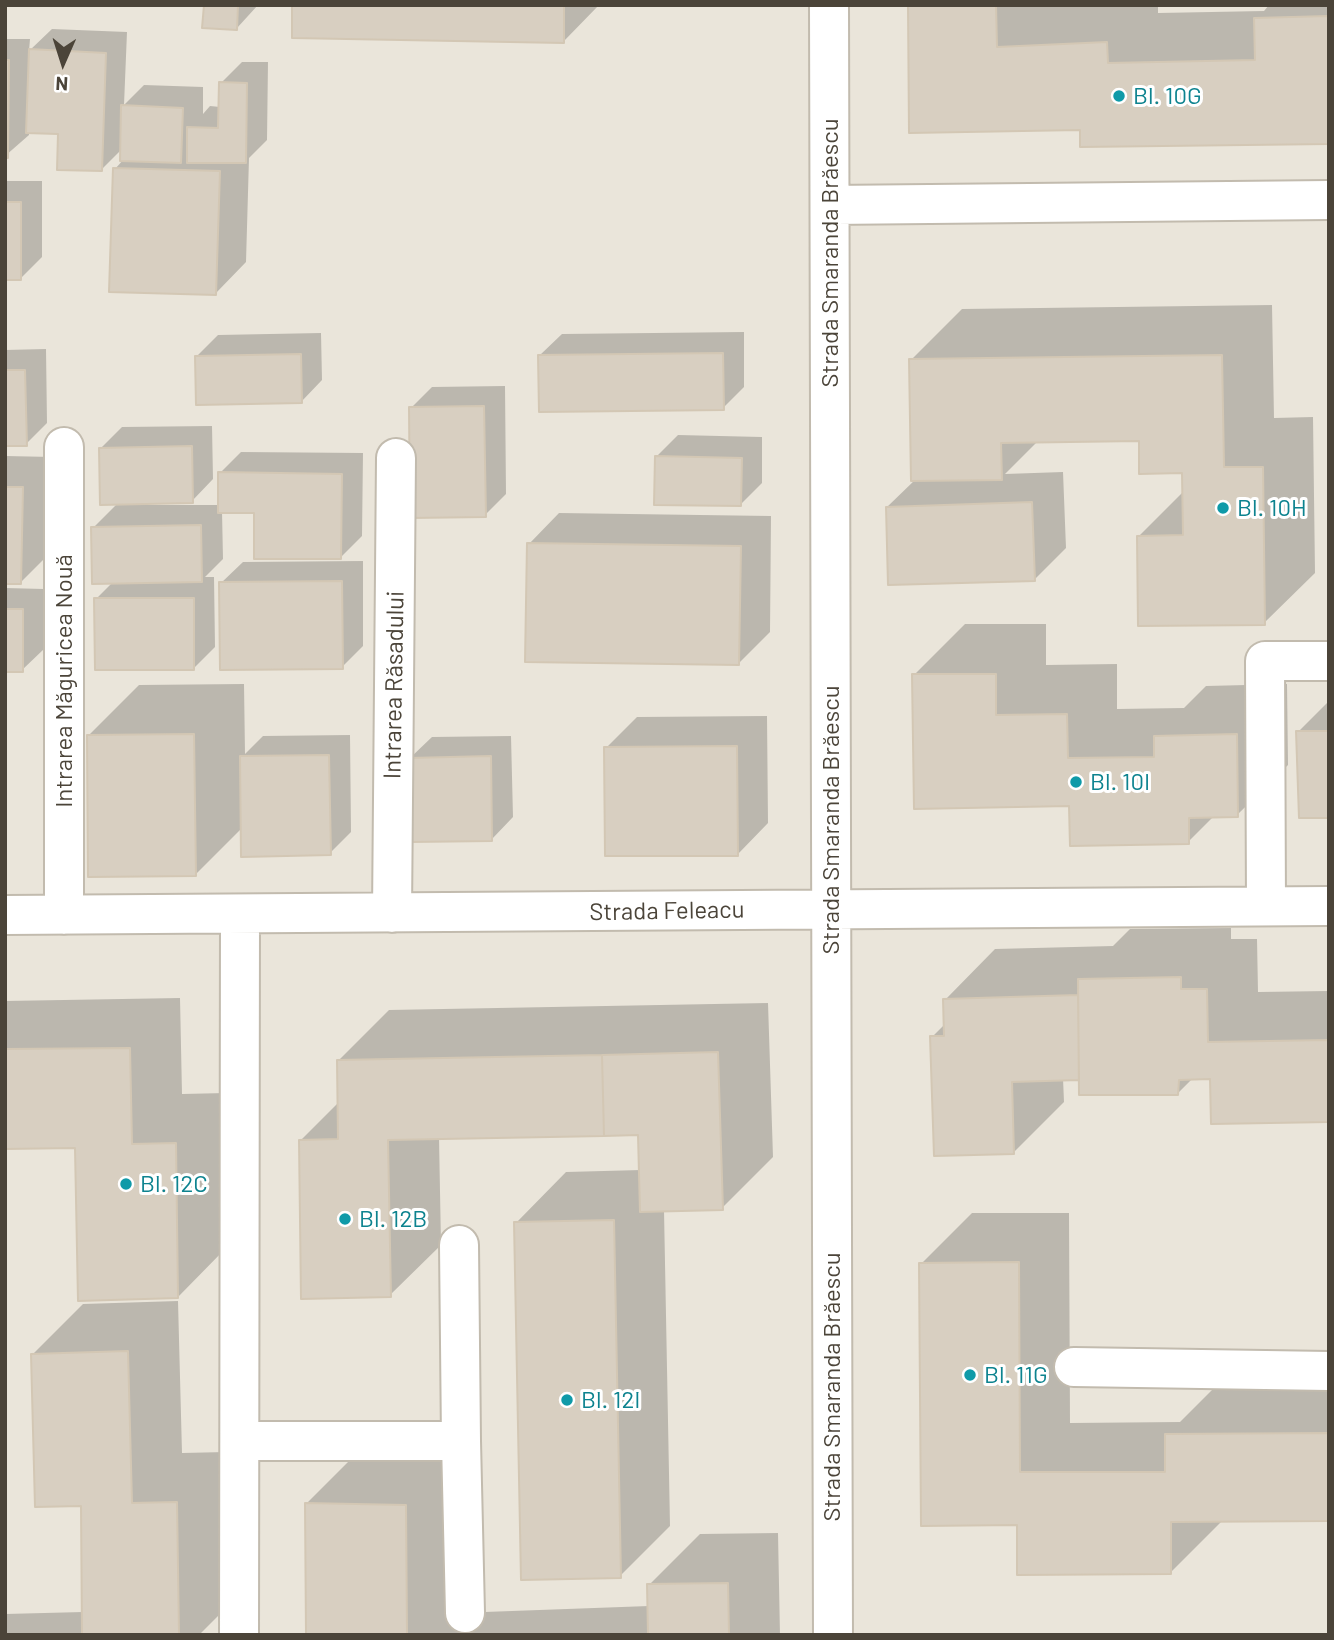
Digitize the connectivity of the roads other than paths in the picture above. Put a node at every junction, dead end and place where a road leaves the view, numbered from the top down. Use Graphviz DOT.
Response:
graph roads {
  1 [pos="829,5"];
  2 [pos="1329,200"];
  3 [pos="830,205"];
  4 [pos="64,447"];
  5 [pos="396,458"];
  6 [pos="1329,661"];
  7 [pos="1266,906"];
  8 [pos="1329,906"];
  9 [pos="831,909"];
  10 [pos="392,913"];
  11 [pos="240,914"];
  12 [pos="5,915"];
  13 [pos="64,915"];
  14 [pos="459,1245"];
  15 [pos="1074,1367"];
  16 [pos="1329,1371"];
  17 [pos="240,1441"];
  18 [pos="461,1441"];
  19 [pos="465,1613"];
  20 [pos="239,1635"];
  21 [pos="833,1635"];
  1 -- 3 [label="street, Strada Smaranda Brăescu"];
  2 -- 3 [label="street"];
  3 -- 9 [label="street, Strada Smaranda Brăescu"];
  4 -- 13 [label="street, Intrarea Măguricea Nouă"];
  5 -- 10 [label="street, Intrarea Răsadului"];
  6 -- 7 [label="street"];
  7 -- 8 [label="street, Strada Feleacu"];
  7 -- 9 [label="street, Strada Feleacu"];
  9 -- 10 [label="street, Strada Feleacu"];
  9 -- 21 [label="street, Strada Smaranda Brăescu"];
  10 -- 11 [label="street, Strada Feleacu"];
  11 -- 13 [label="street, Strada Feleacu"];
  11 -- 17 [label="street"];
  12 -- 13 [label="street, Strada Feleacu"];
  14 -- 18 [label="street"];
  15 -- 16 [label="street"];
  17 -- 18 [label="street"];
  17 -- 20 [label="street"];
  18 -- 19 [label="street"];
}
